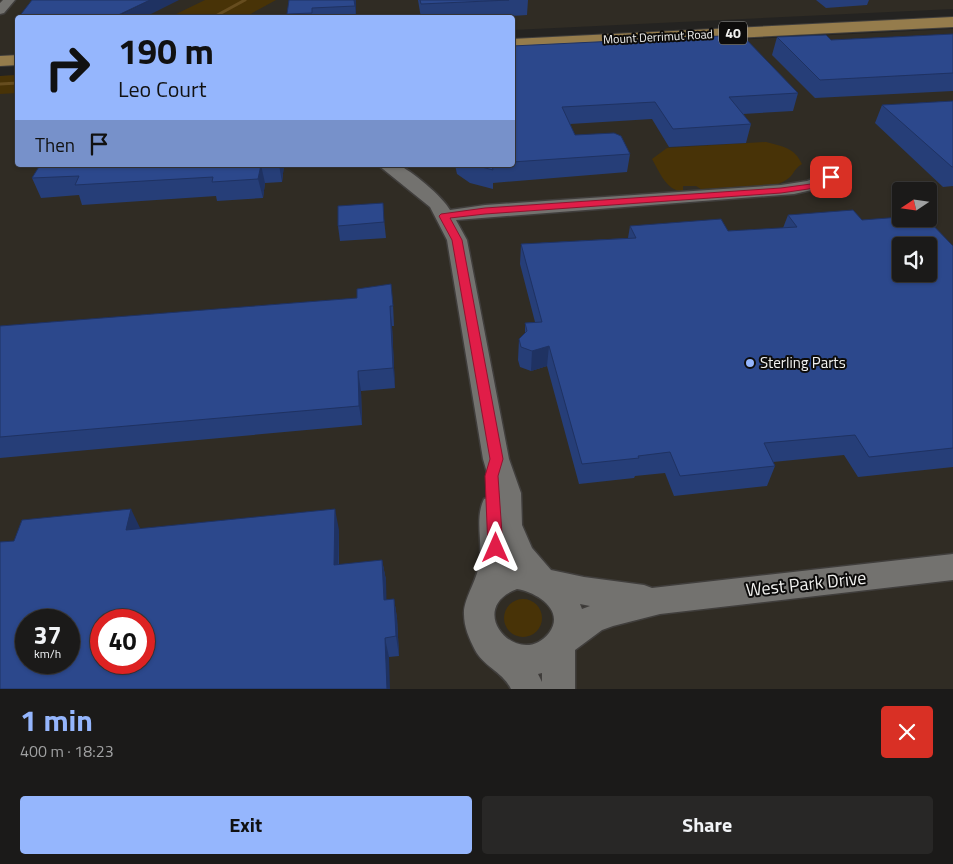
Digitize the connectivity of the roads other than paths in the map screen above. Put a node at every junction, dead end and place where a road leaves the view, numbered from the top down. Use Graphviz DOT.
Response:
graph roads {
  1 [pos="9,0"];
  2 [pos="0,10"];
  3 [pos="953,14"];
  4 [pos="953,22"];
  5 [pos="515,36"];
  6 [pos="515,44"];
  7 [pos="15,60"];
  8 [pos="0,61"];
  9 [pos="0,68"];
  10 [pos="15,68"];
  11 [pos="389,167"];
  12 [pos="411,167"];
  13 [pos="831,177"];
  14 [pos="451,215"];
  15 [pos="496,459"];
  16 [pos="953,567"];
  17 [pos="543,581"];
  18 [pos="489,588"];
  19 [pos="660,600"];
  20 [pos="561,643"];
  21 [pos="504,656"];
  22 [pos="528,689"];
  23 [pos="558,689"];
  1 -- 2 [label="street"];
  3 -- 5 [label="main road, Mount Derrimut Road / 40"];
  4 -- 6 [label="main road, Mount Derrimut Road / 40"];
  7 -- 8 [label="main road"];
  9 -- 10 [label="main road"];
  11 -- 14 [label="street"];
  12 -- 14 [label="street"];
  13 -- 14 [label="street"];
  14 -- 15 [label="street"];
  15 -- 17 [label="street"];
  15 -- 18 [label="street"];
  16 -- 19 [label="street, West Park Drive"];
  17 -- 18 [label="street"];
  17 -- 19 [label="street, West Park Drive"];
  17 -- 20 [label="street"];
  18 -- 21 [label="street"];
  19 -- 20 [label="street, West Park Drive"];
  20 -- 21 [label="street"];
  20 -- 23 [label="street"];
  21 -- 22 [label="street"];
}
